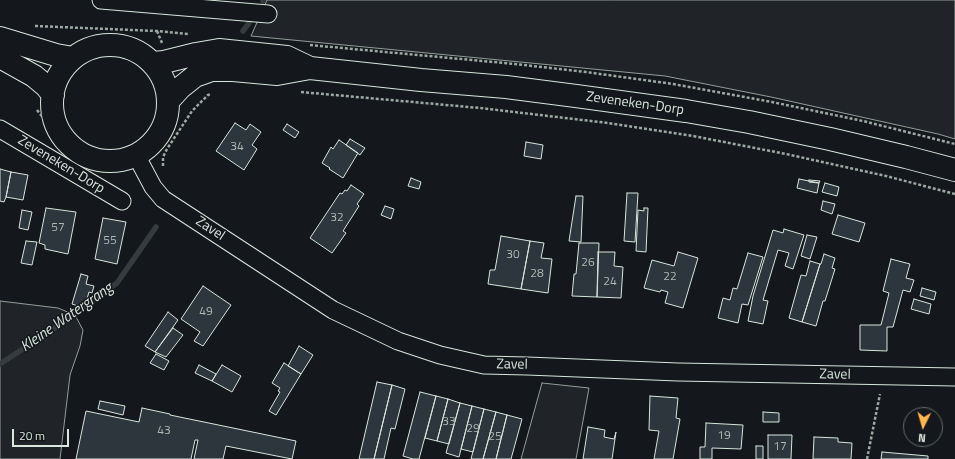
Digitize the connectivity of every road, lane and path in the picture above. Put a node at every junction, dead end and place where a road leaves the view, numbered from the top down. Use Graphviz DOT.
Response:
graph roads {
  1 [pos="101,0"];
  2 [pos="268,14"];
  3 [pos="31,26"];
  4 [pos="195,34"];
  5 [pos="0,38"];
  6 [pos="0,57"];
  7 [pos="73,58"];
  8 [pos="153,63"];
  9 [pos="310,68"];
  10 [pos="300,92"];
  11 [pos="213,93"];
  12 [pos="53,95"];
  13 [pos="169,100"];
  14 [pos="35,107"];
  15 [pos="0,129"];
  16 [pos="56,142"];
  17 [pos="136,155"];
  18 [pos="163,168"];
  19 [pos="955,170"];
  20 [pos="955,194"];
  21 [pos="122,201"];
  22 [pos="884,376"];
  23 [pos="955,377"];
  24 [pos="867,459"];
  1 -- 2 [label="street"];
  3 -- 4 [label="path"];
  5 -- 7 [label="main road"];
  6 -- 12 [label="main road"];
  7 -- 8 [label="main road, Zeveneken-Dorp"];
  7 -- 12 [label="main road, Zeveneken-Dorp"];
  8 -- 9 [label="main road, Zeveneken-Dorp"];
  8 -- 13 [label="main road, Zeveneken-Dorp"];
  9 -- 13 [label="main road, Zeveneken-Dorp"];
  9 -- 19 [label="main road, Zeveneken-Dorp"];
  10 -- 20 [label="path"];
  11 -- 18 [label="path"];
  12 -- 17 [label="main road, Zeveneken-Dorp"];
  13 -- 17 [label="main road, Zeveneken-Dorp"];
  14 -- 16 [label="path"];
  15 -- 21 [label="street, Zeveneken-Dorp"];
  17 -- 22 [label="street, Zavel"];
  22 -- 23 [label="street, Zavel"];
  22 -- 24 [label="path"];
}
